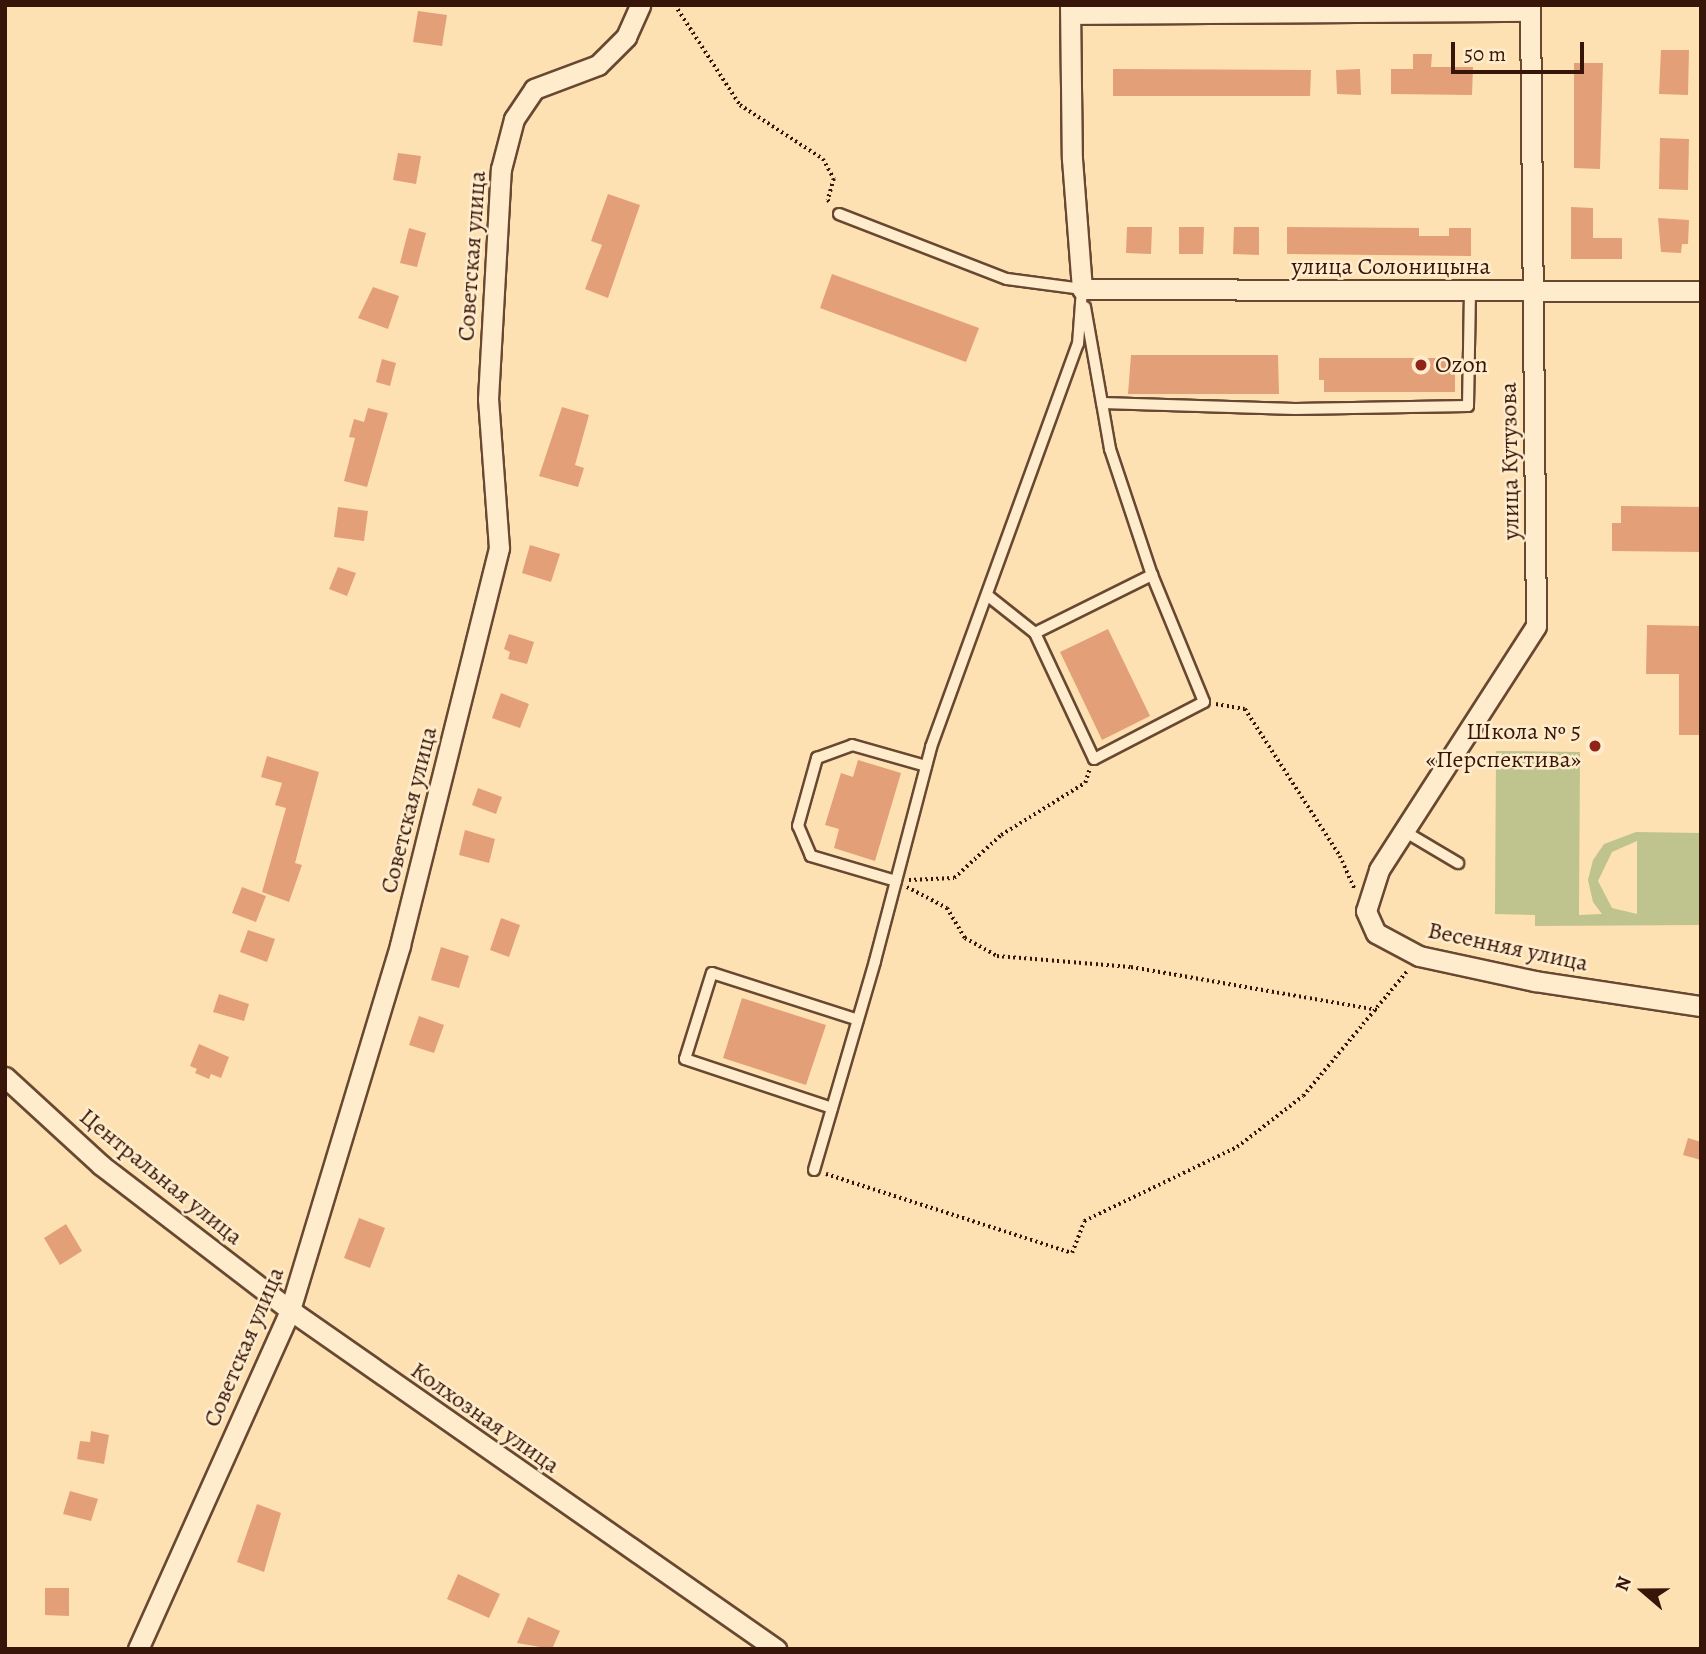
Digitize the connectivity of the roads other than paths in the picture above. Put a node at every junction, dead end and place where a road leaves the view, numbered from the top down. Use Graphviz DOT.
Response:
graph roads {
  1 [pos="640,5"];
  2 [pos="1530,8"];
  3 [pos="1070,10"];
  4 [pos="839,214"];
  5 [pos="1082,289"];
  6 [pos="1531,290"];
  7 [pos="1701,291"];
  8 [pos="1470,293"];
  9 [pos="1102,403"];
  10 [pos="1152,575"];
  11 [pos="987,595"];
  12 [pos="1035,633"];
  13 [pos="926,766"];
  14 [pos="1404,831"];
  15 [pos="1458,863"];
  16 [pos="896,881"];
  17 [pos="1366,911"];
  18 [pos="1701,1006"];
  19 [pos="858,1020"];
  20 [pos="5,1077"];
  21 [pos="832,1108"];
  22 [pos="814,1170"];
  23 [pos="290,1310"];
  24 [pos="138,1649"];
  25 [pos="776,1649"];
  1 -- 23 [label="street, Советская улица"];
  2 -- 3 [label="street"];
  2 -- 6 [label="street, улица Кутузова"];
  3 -- 5 [label="street"];
  4 -- 5 [label="lane"];
  5 -- 8 [label="street, улица Солоницына"];
  5 -- 9 [label="lane"];
  5 -- 11 [label="lane"];
  6 -- 7 [label="street, улица Солоницына"];
  6 -- 8 [label="street, улица Солоницына"];
  6 -- 14 [label="street, улица Кутузова"];
  8 -- 9 [label="lane"];
  9 -- 10 [label="lane"];
  10 -- 12 [label="lane"];
  10 -- 12 [label="lane"];
  11 -- 12 [label="lane"];
  11 -- 13 [label="lane"];
  13 -- 16 [label="lane"];
  13 -- 16 [label="lane"];
  14 -- 15 [label="lane"];
  14 -- 17 [label="street, улица Кутузова"];
  16 -- 19 [label="lane"];
  17 -- 18 [label="street, Весенняя улица"];
  19 -- 21 [label="lane"];
  19 -- 21 [label="lane"];
  20 -- 23 [label="street, Центральная улица"];
  21 -- 22 [label="lane"];
  23 -- 24 [label="street, Советская улица"];
  23 -- 25 [label="street, Колхозная улица"];
}
